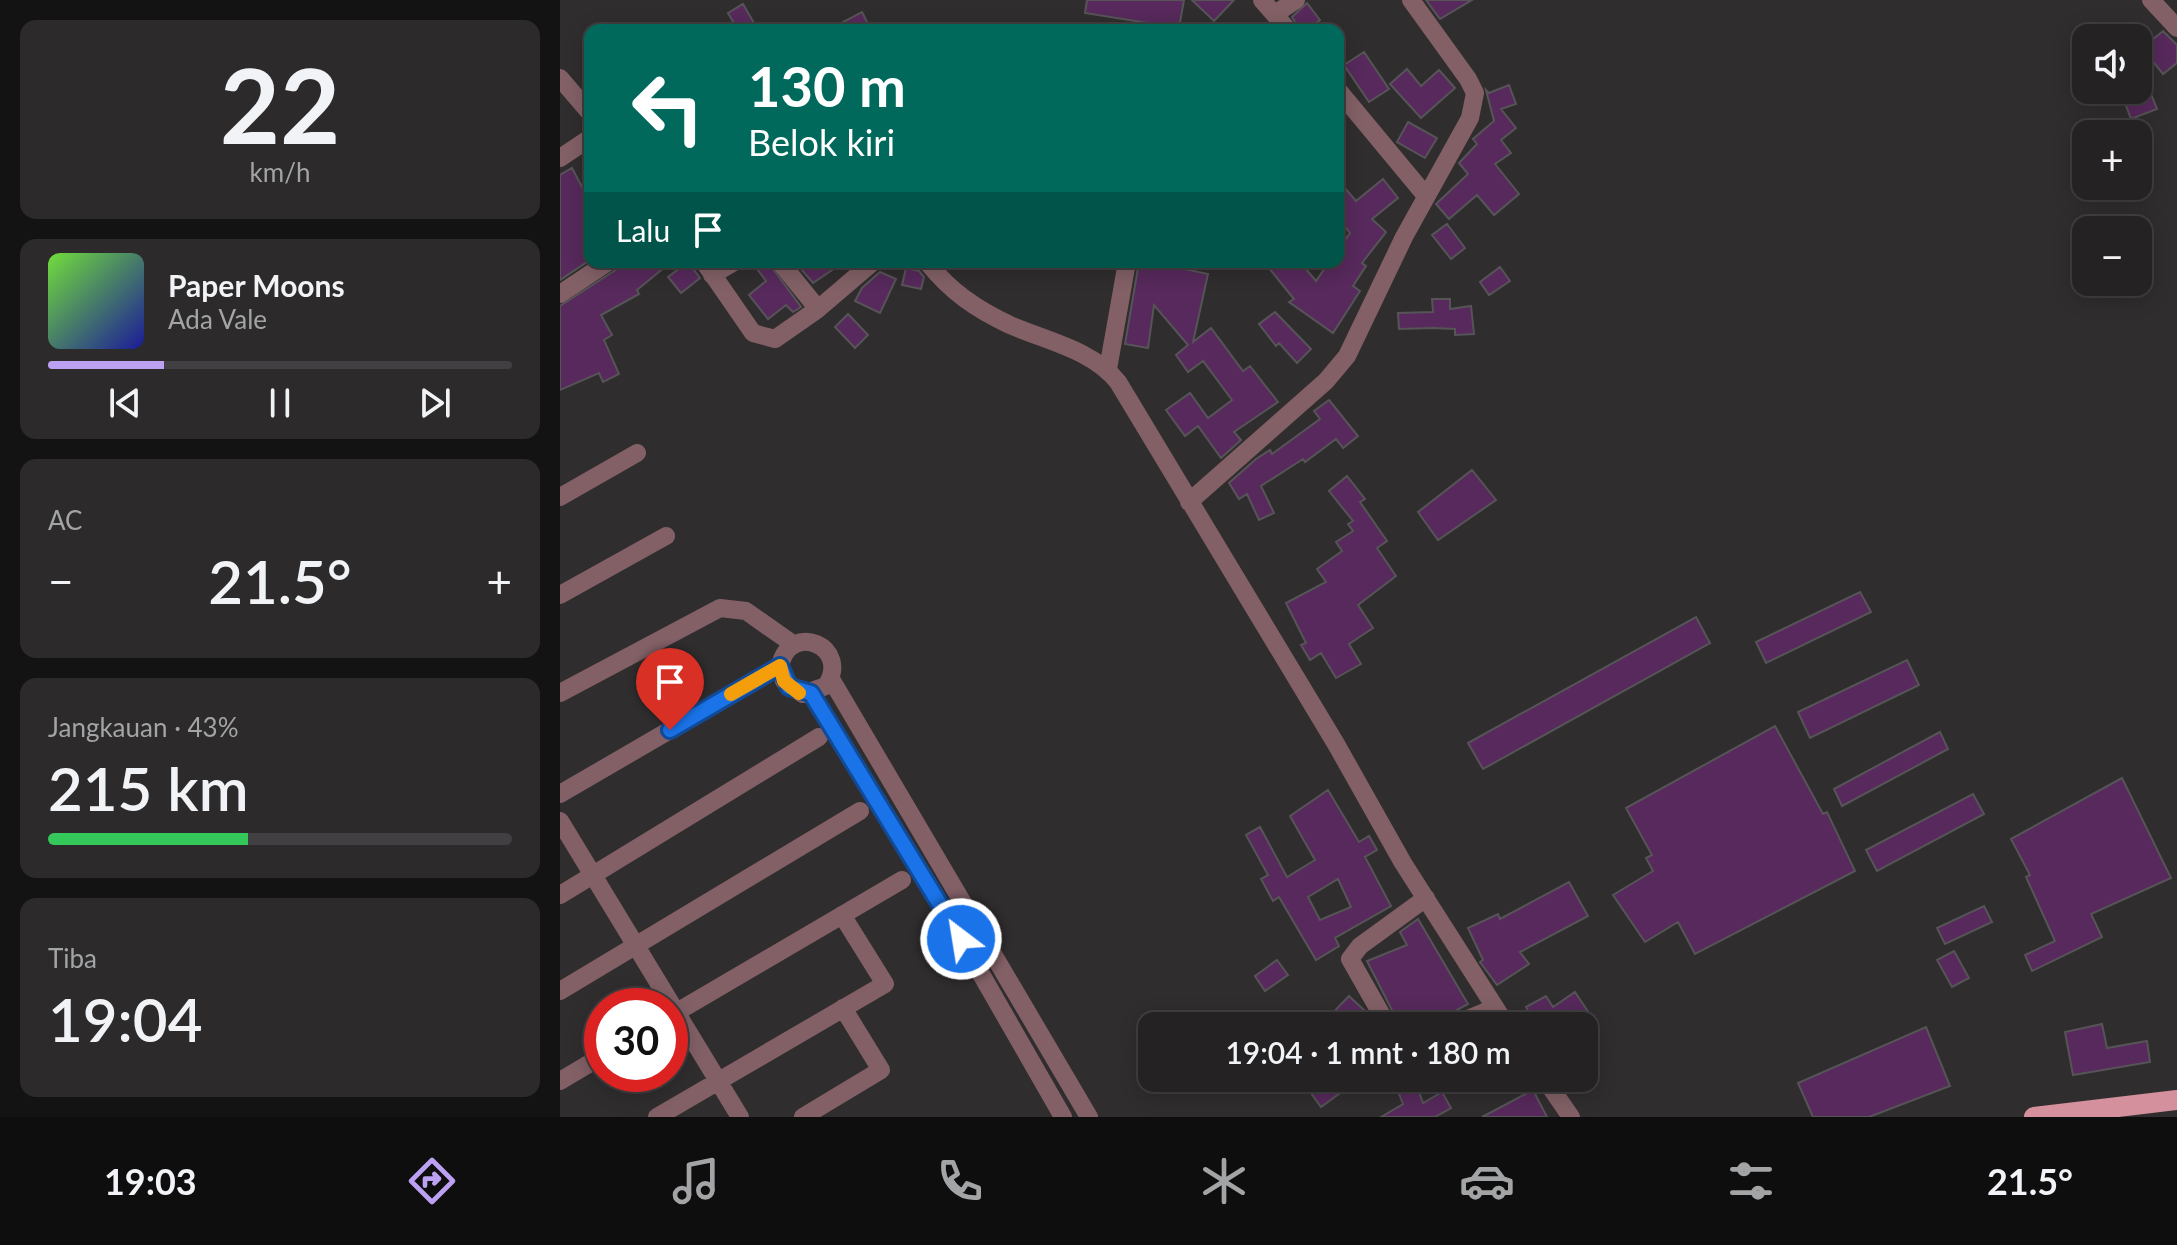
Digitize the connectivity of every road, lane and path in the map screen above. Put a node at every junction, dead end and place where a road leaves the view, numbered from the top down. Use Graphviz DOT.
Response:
graph roads {
  1 [pos="1296,0"];
  2 [pos="1411,0"];
  3 [pos="2151,0"];
  4 [pos="1268,7"];
  5 [pos="1283,24"];
  6 [pos="2177,28"];
  7 [pos="560,78"];
  8 [pos="1344,97"];
  9 [pos="584,106"];
  10 [pos="584,142"];
  11 [pos="560,158"];
  12 [pos="1426,196"];
  13 [pos="599,268"];
  14 [pos="708,268"];
  15 [pos="785,268"];
  16 [pos="866,268"];
  17 [pos="932,268"];
  18 [pos="1126,268"];
  19 [pos="560,294"];
  20 [pos="818,309"];
  21 [pos="1108,369"];
  22 [pos="637,453"];
  23 [pos="560,497"];
  24 [pos="1189,502"];
  25 [pos="666,536"];
  26 [pos="560,595"];
  27 [pos="793,644"];
  28 [pos="780,666"];
  29 [pos="831,679"];
  30 [pos="560,693"];
  31 [pos="811,693"];
  32 [pos="819,737"];
  33 [pos="560,794"];
  34 [pos="860,811"];
  35 [pos="560,821"];
  36 [pos="593,875"];
  37 [pos="902,880"];
  38 [pos="560,895"];
  39 [pos="1426,898"];
  40 [pos="842,915"];
  41 [pos="636,946"];
  42 [pos="659,988"];
  43 [pos="560,991"];
  44 [pos="688,1005"];
  45 [pos="843,1008"];
  46 [pos="1494,1008"];
  47 [pos="1380,1012"];
  48 [pos="1484,1012"];
  49 [pos="1497,1012"];
  50 [pos="688,1036"];
  51 [pos="584,1067"];
  52 [pos="560,1081"];
  53 [pos="718,1081"];
  54 [pos="1554,1092"];
  55 [pos="2176,1105"];
  56 [pos="657,1117"];
  57 [pos="740,1117"];
  58 [pos="803,1117"];
  59 [pos="1063,1117"];
  60 [pos="1089,1117"];
  61 [pos="1571,1117"];
  62 [pos="2034,1117"];
  1 -- 4 [label="street"];
  2 -- 12 [label="street"];
  3 -- 6 [label="street"];
  4 -- 5 [label="street"];
  7 -- 9 [label="street"];
  8 -- 12 [label="street"];
  10 -- 11 [label="street"];
  12 -- 24 [label="street"];
  13 -- 19 [label="street"];
  14 -- 20 [label="street"];
  15 -- 20 [label="street"];
  16 -- 20 [label="street"];
  17 -- 21 [label="street"];
  18 -- 21 [label="street"];
  21 -- 24 [label="street"];
  22 -- 23 [label="street"];
  24 -- 39 [label="street"];
  25 -- 26 [label="street"];
  27 -- 28 [label="street"];
  27 -- 29 [label="street"];
  27 -- 30 [label="street"];
  28 -- 31 [label="street"];
  28 -- 33 [label="street"];
  29 -- 31 [label="street"];
  29 -- 60 [label="street"];
  31 -- 59 [label="street"];
  32 -- 36 [label="street"];
  34 -- 41 [label="street"];
  35 -- 36 [label="street"];
  36 -- 38 [label="street"];
  36 -- 41 [label="street"];
  37 -- 40 [label="street"];
  39 -- 46 [label="street"];
  39 -- 47 [label="street"];
  40 -- 44 [label="street"];
  40 -- 45 [label="street"];
  41 -- 42 [label="street"];
  41 -- 43 [label="street"];
  45 -- 53 [label="street"];
  45 -- 58 [label="street"];
  46 -- 48 [label="street"];
  46 -- 49 [label="street"];
  50 -- 53 [label="street"];
  51 -- 52 [label="street"];
  53 -- 56 [label="street"];
  53 -- 57 [label="street"];
  54 -- 61 [label="street"];
  55 -- 62 [label="main road"];
}
